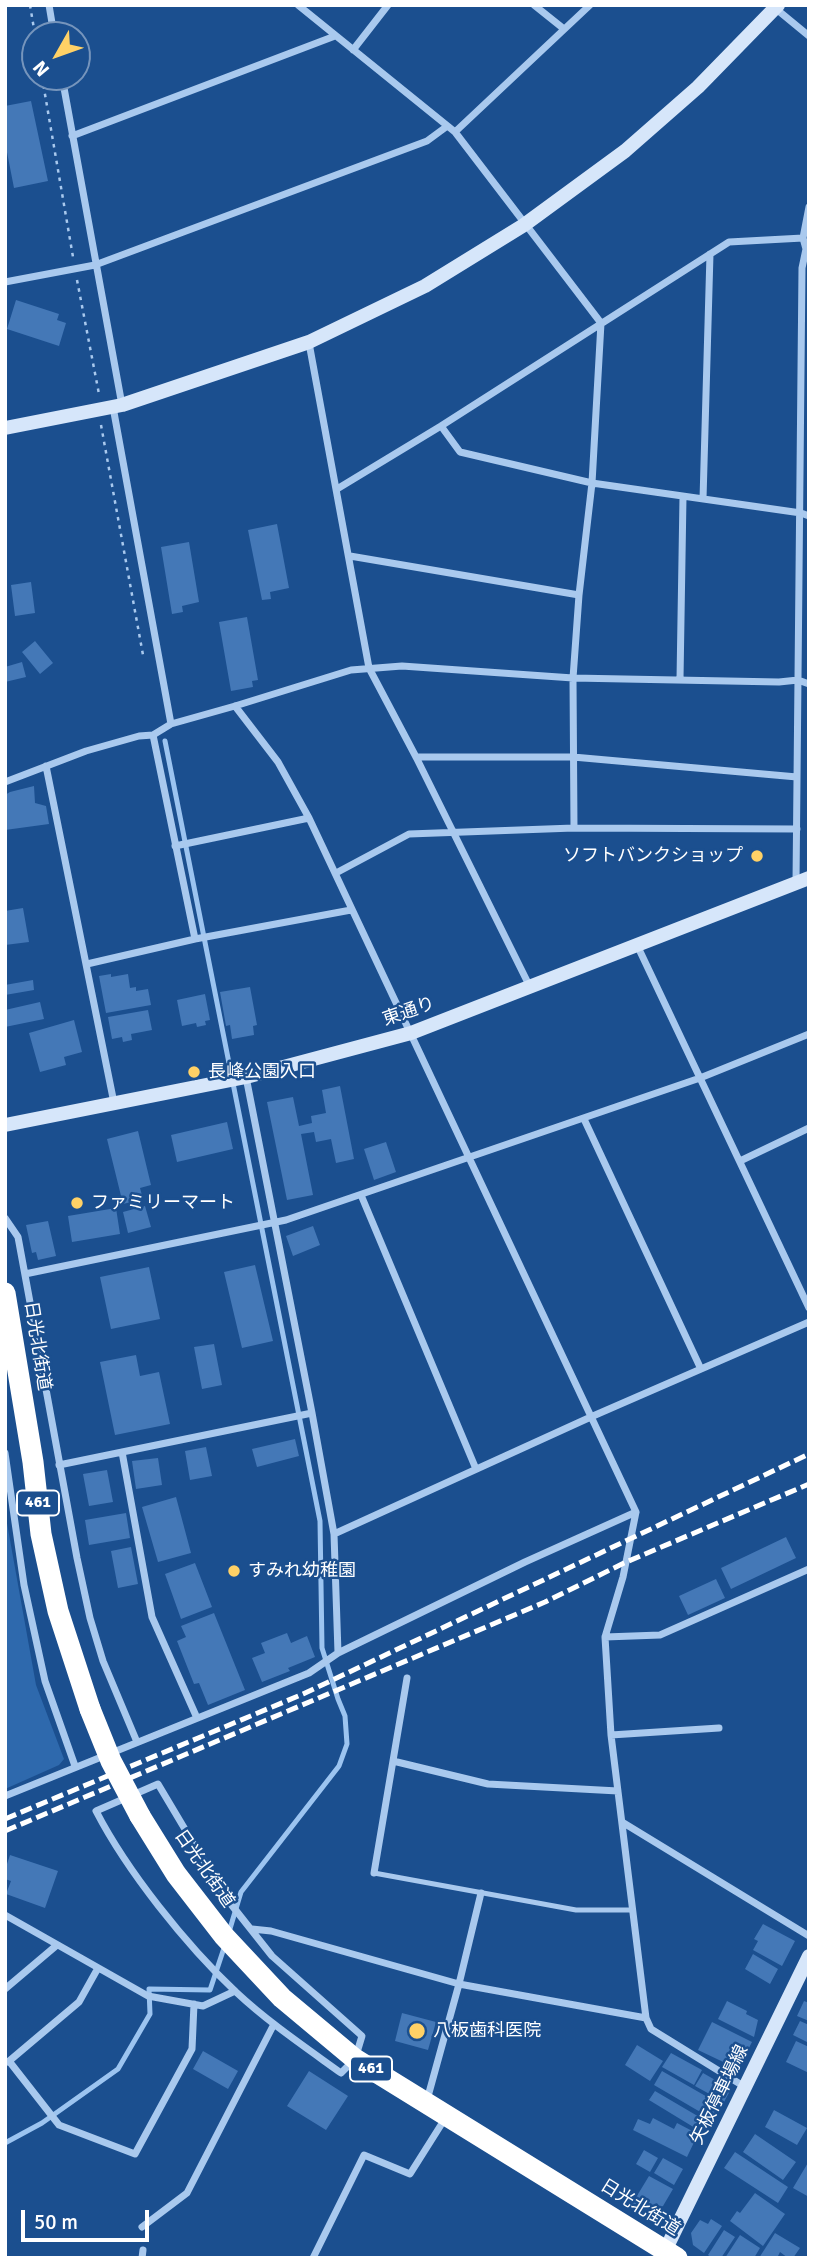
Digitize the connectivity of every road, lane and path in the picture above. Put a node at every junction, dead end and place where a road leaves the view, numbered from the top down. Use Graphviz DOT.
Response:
graph roads {
  1 [pos="298,5"];
  2 [pos="388,5"];
  3 [pos="534,5"];
  4 [pos="590,5"];
  5 [pos="775,6"];
  6 [pos="564,29"];
  7 [pos="335,36"];
  8 [pos="809,36"];
  9 [pos="353,50"];
  10 [pos="44,91"];
  11 [pos="64,91"];
  12 [pos="446,127"];
  13 [pos="455,132"];
  14 [pos="72,136"];
  15 [pos="809,207"];
  16 [pos="524,225"];
  17 [pos="803,238"];
  18 [pos="807,250"];
  19 [pos="710,254"];
  20 [pos="95,265"];
  21 [pos="74,269"];
  22 [pos="5,282"];
  23 [pos="601,323"];
  24 [pos="309,342"];
  25 [pos="112,407"];
  26 [pos="442,426"];
  27 [pos="5,429"];
  28 [pos="592,483"];
  29 [pos="337,489"];
  30 [pos="683,496"];
  31 [pos="703,499"];
  32 [pos="805,515"];
  33 [pos="350,556"];
  34 [pos="579,595"];
  35 [pos="143,655"];
  36 [pos="369,668"];
  37 [pos="573,678"];
  38 [pos="680,679"];
  39 [pos="798,680"];
  40 [pos="809,684"];
  41 [pos="234,706"];
  42 [pos="171,723"];
  43 [pos="153,735"];
  44 [pos="416,757"];
  45 [pos="573,757"];
  46 [pos="46,766"];
  47 [pos="797,777"];
  48 [pos="5,782"];
  49 [pos="309,818"];
  50 [pos="574,828"];
  51 [pos="797,829"];
  52 [pos="453,832"];
  53 [pos="175,846"];
  54 [pos="336,873"];
  55 [pos="803,880"];
  56 [pos="351,909"];
  57 [pos="195,939"];
  58 [pos="637,945"];
  59 [pos="87,964"];
  60 [pos="530,988"];
  61 [pos="411,1033"];
  62 [pos="809,1034"];
  63 [pos="246,1077"];
  64 [pos="700,1078"];
  65 [pos="114,1103"];
  66 [pos="583,1119"];
  67 [pos="5,1125"];
  68 [pos="809,1128"];
  69 [pos="469,1157"];
  70 [pos="740,1161"];
  71 [pos="361,1195"];
  72 [pos="5,1218"];
  73 [pos="274,1222"];
  74 [pos="25,1273"];
  75 [pos="5,1293"];
  76 [pos="809,1308"];
  77 [pos="809,1322"];
  78 [pos="701,1367"];
  79 [pos="312,1413"];
  80 [pos="593,1416"];
  81 [pos="122,1452"];
  82 [pos="5,1453"];
  83 [pos="59,1465"];
  84 [pos="476,1469"];
  85 [pos="636,1512"];
  86 [pos="334,1534"];
  87 [pos="809,1569"];
  88 [pos="606,1637"];
  89 [pos="338,1653"];
  90 [pos="407,1678"];
  91 [pos="197,1718"];
  92 [pos="719,1728"];
  93 [pos="611,1735"];
  94 [pos="137,1742"];
  95 [pos="393,1761"];
  96 [pos="75,1766"];
  97 [pos="618,1791"];
  98 [pos="5,1796"];
  99 [pos="622,1822"];
  100 [pos="374,1873"];
  101 [pos="481,1893"];
  102 [pos="632,1910"];
  103 [pos="5,1915"];
  104 [pos="252,1929"];
  105 [pos="809,1936"];
  106 [pos="57,1945"];
  107 [pos="809,1956"];
  108 [pos="98,1968"];
  109 [pos="459,1984"];
  110 [pos="5,1989"];
  111 [pos="235,1991"];
  112 [pos="194,2004"];
  113 [pos="646,2018"];
  114 [pos="274,2024"];
  115 [pos="355,2059"];
  116 [pos="7,2062"];
  117 [pos="745,2088"];
  118 [pos="426,2104"];
  119 [pos="446,2116"];
  120 [pos="142,2227"];
  121 [pos="668,2255"];
  122 [pos="313,2258"];
  1 -- 7 [label="street"];
  2 -- 9 [label="street"];
  3 -- 6 [label="street"];
  4 -- 6 [label="street"];
  5 -- 8 [label="street"];
  5 -- 16 [label="street"];
  6 -- 13 [label="street"];
  7 -- 9 [label="street"];
  7 -- 14 [label="street"];
  9 -- 12 [label="street"];
  10 -- 21 [label="path"];
  11 -- 14 [label="street"];
  12 -- 13 [label="street"];
  12 -- 20 [label="street"];
  13 -- 16 [label="street"];
  14 -- 20 [label="street"];
  15 -- 17 [label="street"];
  16 -- 23 [label="street"];
  16 -- 24 [label="street"];
  17 -- 18 [label="street"];
  17 -- 19 [label="street"];
  18 -- 32 [label="street"];
  19 -- 23 [label="street"];
  19 -- 31 [label="street"];
  20 -- 21 [label="street"];
  20 -- 25 [label="street"];
  21 -- 22 [label="street"];
  21 -- 25 [label="path"];
  23 -- 26 [label="street"];
  23 -- 28 [label="street"];
  24 -- 25 [label="street"];
  24 -- 29 [label="street"];
  25 -- 27 [label="street"];
  25 -- 35 [label="path"];
  25 -- 42 [label="street"];
  26 -- 28 [label="street"];
  26 -- 29 [label="street"];
  28 -- 30 [label="street"];
  28 -- 34 [label="street"];
  29 -- 33 [label="street"];
  30 -- 31 [label="street"];
  30 -- 38 [label="street"];
  31 -- 32 [label="street"];
  32 -- 39 [label="street"];
  33 -- 34 [label="street"];
  33 -- 36 [label="street"];
  34 -- 37 [label="street"];
  36 -- 37 [label="street"];
  36 -- 41 [label="street"];
  36 -- 44 [label="street"];
  37 -- 38 [label="street"];
  37 -- 45 [label="street"];
  38 -- 39 [label="street"];
  39 -- 40 [label="street"];
  39 -- 47 [label="street"];
  41 -- 42 [label="street"];
  41 -- 49 [label="street"];
  42 -- 43 [label="street"];
  43 -- 46 [label="street"];
  43 -- 53 [label="street"];
  44 -- 45 [label="street"];
  44 -- 52 [label="street"];
  45 -- 47 [label="street"];
  45 -- 50 [label="street"];
  46 -- 48 [label="street"];
  46 -- 59 [label="street"];
  47 -- 51 [label="street"];
  49 -- 53 [label="street"];
  49 -- 54 [label="street"];
  50 -- 51 [label="street"];
  50 -- 52 [label="street"];
  51 -- 55 [label="street"];
  52 -- 54 [label="street"];
  52 -- 60 [label="street"];
  53 -- 57 [label="street"];
  54 -- 56 [label="street"];
  55 -- 58 [label="street, 東通り"];
  56 -- 57 [label="street"];
  56 -- 61 [label="street"];
  57 -- 59 [label="street"];
  58 -- 60 [label="street, 東通り"];
  58 -- 64 [label="street"];
  59 -- 65 [label="street"];
  60 -- 61 [label="street, 東通り"];
  61 -- 63 [label="street, 東通り"];
  61 -- 69 [label="street"];
  62 -- 64 [label="street"];
  63 -- 65 [label="street, 東通り"];
  63 -- 73 [label="street"];
  64 -- 66 [label="street"];
  64 -- 70 [label="street"];
  65 -- 67 [label="street, 東通り"];
  66 -- 69 [label="street"];
  66 -- 78 [label="street"];
  68 -- 70 [label="street"];
  69 -- 71 [label="street"];
  69 -- 80 [label="street"];
  70 -- 76 [label="street"];
  71 -- 73 [label="street"];
  71 -- 84 [label="street"];
  72 -- 74 [label="street"];
  73 -- 74 [label="street"];
  73 -- 79 [label="street"];
  74 -- 83 [label="street"];
  75 -- 115 [label="highway, 日光北街道 / 461, bridge"];
  77 -- 78 [label="street"];
  78 -- 80 [label="street"];
  79 -- 81 [label="street"];
  79 -- 86 [label="street"];
  80 -- 84 [label="street"];
  80 -- 85 [label="street"];
  81 -- 83 [label="street"];
  81 -- 91 [label="street"];
  82 -- 96 [label="street"];
  83 -- 94 [label="street"];
  84 -- 86 [label="street"];
  85 -- 88 [label="street"];
  85 -- 89 [label="street"];
  86 -- 89 [label="street"];
  87 -- 88 [label="street"];
  88 -- 93 [label="street"];
  89 -- 91 [label="street"];
  90 -- 95 [label="street"];
  91 -- 94 [label="street"];
  92 -- 93 [label="street"];
  93 -- 97 [label="street"];
  94 -- 96 [label="street"];
  95 -- 97 [label="street"];
  95 -- 100 [label="street"];
  96 -- 98 [label="street"];
  97 -- 99 [label="street"];
  99 -- 102 [label="street"];
  99 -- 105 [label="street"];
  100 -- 101 [label="lane"];
  101 -- 102 [label="lane"];
  101 -- 109 [label="street"];
  102 -- 113 [label="street"];
  103 -- 106 [label="street"];
  104 -- 109 [label="street"];
  104 -- 111 [label="street"];
  104 -- 115 [label="street"];
  106 -- 108 [label="street"];
  106 -- 110 [label="street"];
  107 -- 117 [label="street, 矢板停車場線"];
  108 -- 112 [label="street"];
  108 -- 116 [label="street"];
  109 -- 113 [label="street"];
  109 -- 118 [label="street"];
  111 -- 112 [label="street"];
  111 -- 114 [label="street"];
  112 -- 116 [label="street"];
  113 -- 117 [label="street"];
  114 -- 115 [label="street"];
  114 -- 120 [label="street"];
  115 -- 118 [label="highway, 日光北街道 / 461"];
  117 -- 121 [label="street, 矢板停車場線"];
  118 -- 119 [label="highway, 日光北街道 / 461"];
  119 -- 121 [label="highway, 日光北街道 / 461"];
  119 -- 122 [label="street"];
}
